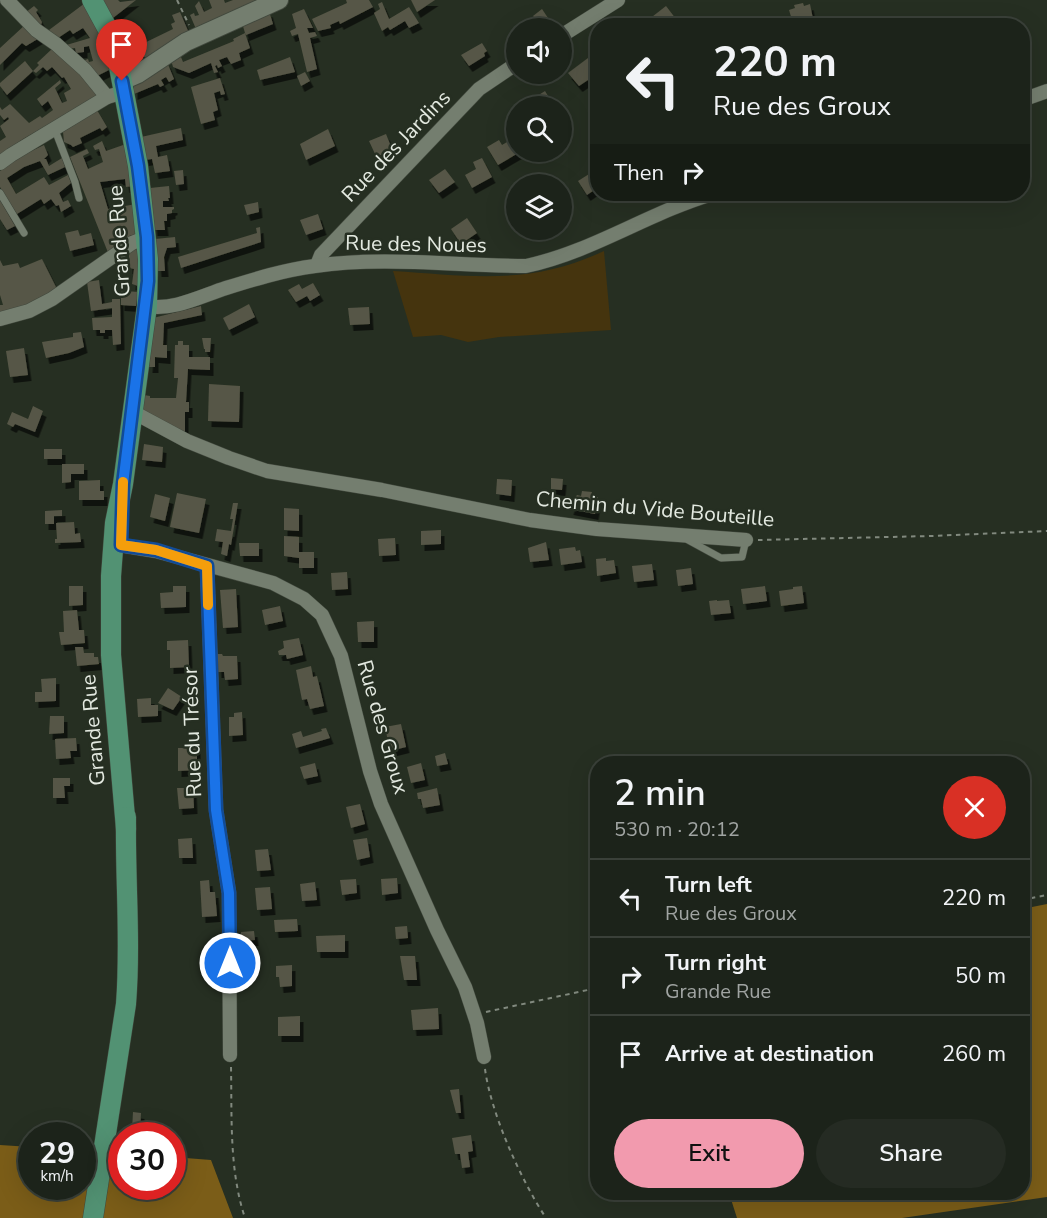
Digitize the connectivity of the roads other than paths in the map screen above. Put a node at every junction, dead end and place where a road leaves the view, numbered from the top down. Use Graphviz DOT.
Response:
graph roads {
  1 [pos="8,0"];
  2 [pos="92,0"];
  3 [pos="279,0"];
  4 [pos="618,0"];
  5 [pos="572,29"];
  6 [pos="506,71"];
  7 [pos="118,90"];
  8 [pos="1047,91"];
  9 [pos="1030,97"];
  10 [pos="55,130"];
  11 [pos="0,164"];
  12 [pos="0,193"];
  13 [pos="79,198"];
  14 [pos="691,201"];
  15 [pos="24,233"];
  16 [pos="147,237"];
  17 [pos="317,265"];
  18 [pos="147,306"];
  19 [pos="0,319"];
  20 [pos="133,412"];
  21 [pos="680,535"];
  22 [pos="747,540"];
  23 [pos="117,545"];
  24 [pos="207,566"];
  25 [pos="231,1055"];
  26 [pos="483,1058"];
  27 [pos="93,1218"];
  1 -- 7 [label="street"];
  2 -- 7 [label="main road, Grande Rue"];
  3 -- 7 [label="street"];
  4 -- 5 [label="street"];
  6 -- 17 [label="street, Rue des Jardins"];
  7 -- 10 [label="street"];
  7 -- 16 [label="main road, Grande Rue"];
  8 -- 9 [label="street"];
  10 -- 11 [label="street"];
  10 -- 13 [label="lane"];
  12 -- 15 [label="lane"];
  14 -- 17 [label="street, Rue des Noues"];
  16 -- 18 [label="main road, Grande Rue"];
  16 -- 19 [label="street"];
  17 -- 18 [label="street, Rue des Noues"];
  18 -- 20 [label="main road, Grande Rue"];
  20 -- 21 [label="street, Chemin du Vide Bouteille"];
  20 -- 23 [label="main road, Grande Rue"];
  21 -- 22 [label="street, Chemin du Vide Bouteille"];
  21 -- 22 [label="lane"];
  23 -- 24 [label="street, Rue des Groux"];
  23 -- 27 [label="main road, Grande Rue"];
  24 -- 25 [label="street, Rue du Trésor"];
  24 -- 26 [label="street, Rue des Groux"];
}
